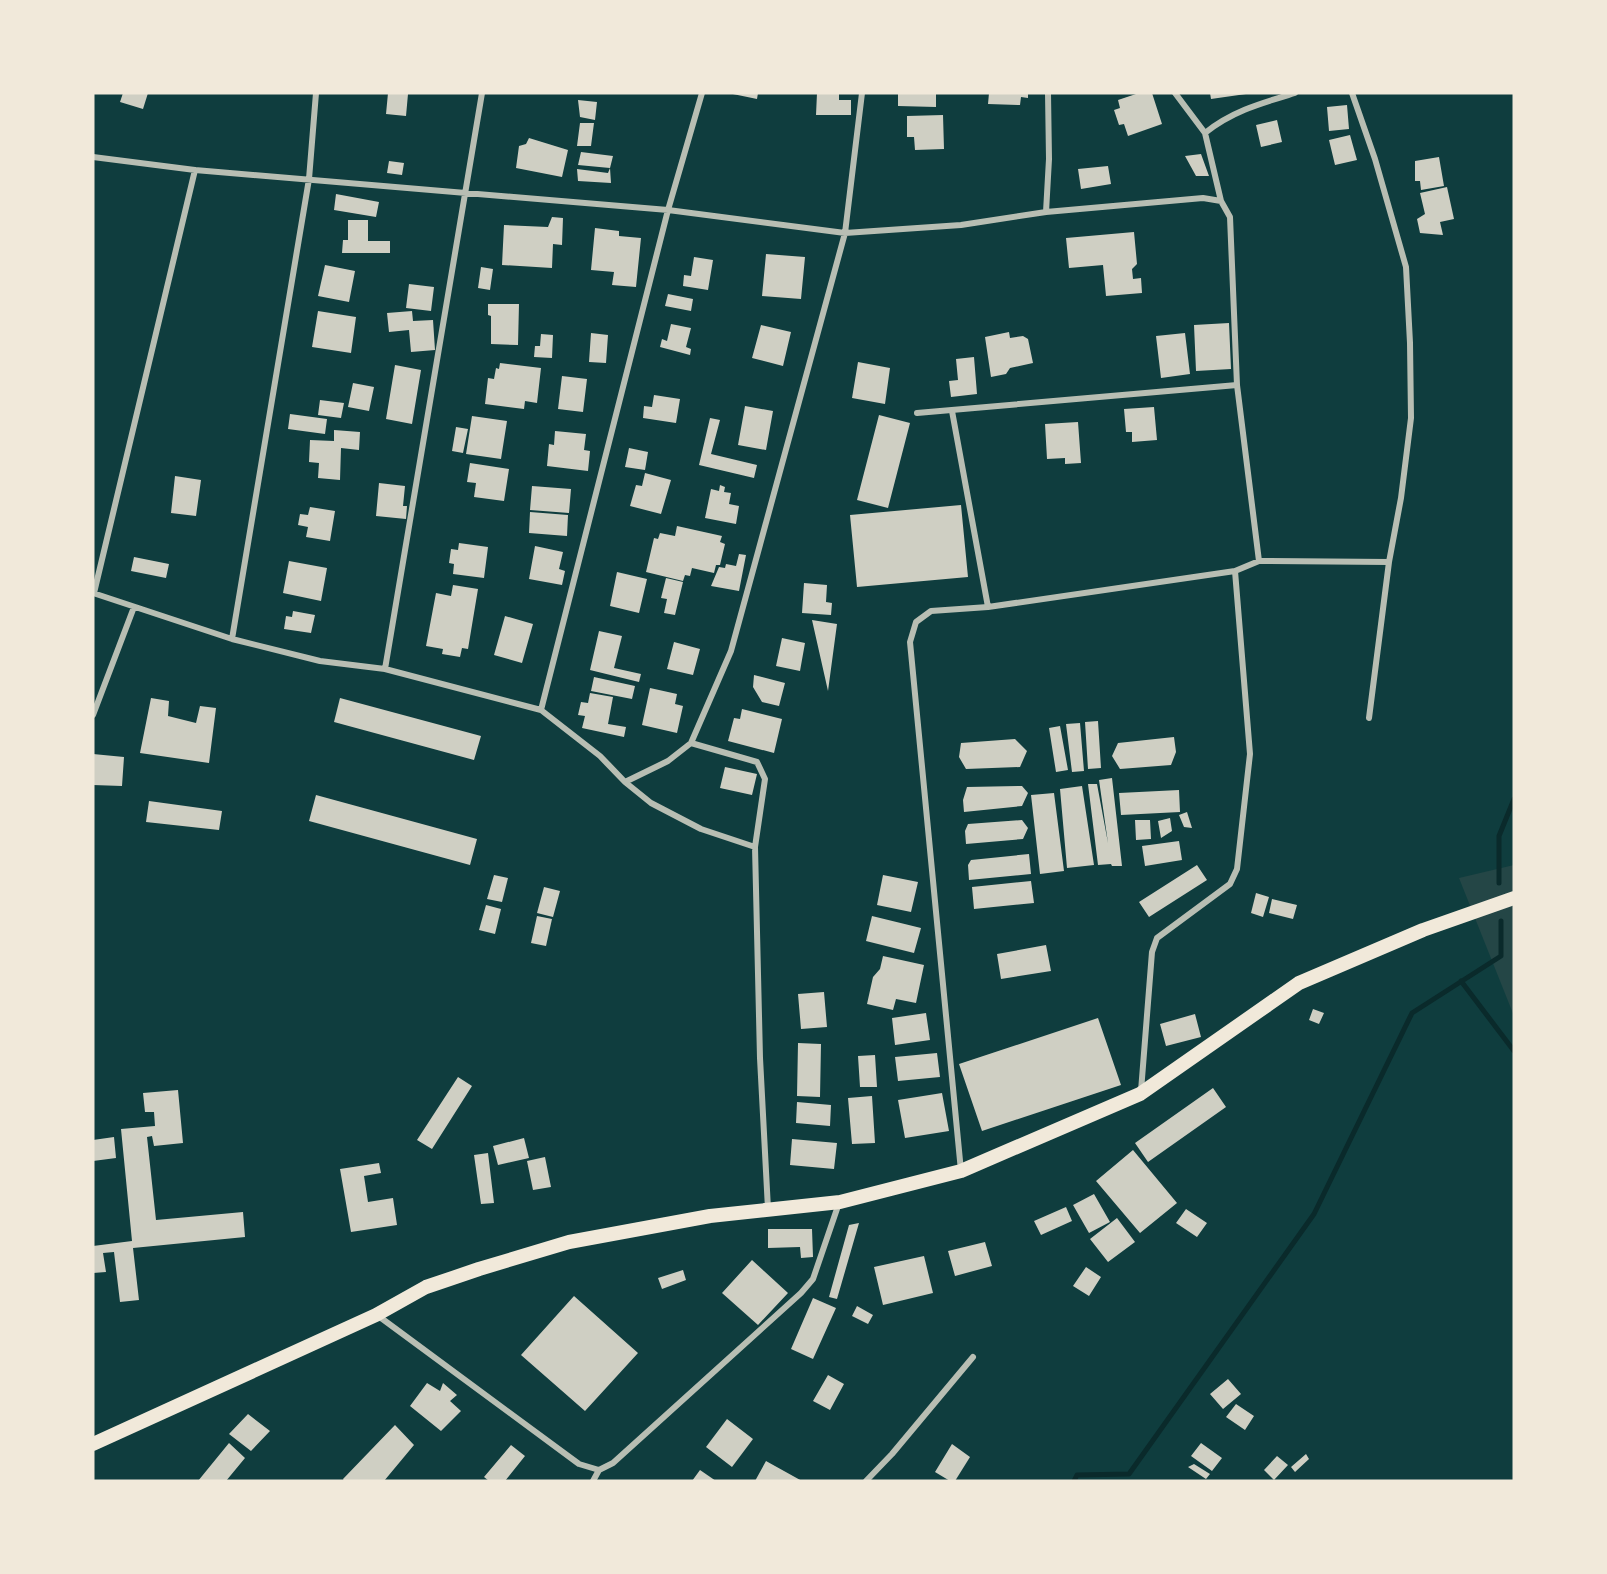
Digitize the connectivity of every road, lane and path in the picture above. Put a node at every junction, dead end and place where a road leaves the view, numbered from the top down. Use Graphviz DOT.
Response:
graph roads {
  1 [pos="316,93"];
  2 [pos="482,93"];
  3 [pos="702,93"];
  4 [pos="862,93"];
  5 [pos="1048,93"];
  6 [pos="1175,93"];
  7 [pos="1295,93"];
  8 [pos="1352,93"];
  9 [pos="1205,133"];
  10 [pos="93,157"];
  11 [pos="195,170"];
  12 [pos="309,179"];
  13 [pos="468,191"];
  14 [pos="1221,201"];
  15 [pos="668,210"];
  16 [pos="1046,212"];
  17 [pos="845,233"];
  18 [pos="1237,385"];
  19 [pos="952,411"];
  20 [pos="917,413"];
  21 [pos="1259,561"];
  22 [pos="1389,562"];
  23 [pos="1235,571"];
  24 [pos="94,593"];
  25 [pos="134,607"];
  26 [pos="988,607"];
  27 [pos="232,639"];
  28 [pos="385,669"];
  29 [pos="541,710"];
  30 [pos="93,715"];
  31 [pos="1369,718"];
  32 [pos="691,743"];
  33 [pos="625,782"];
  34 [pos="755,847"];
  35 [pos="1514,898"];
  36 [pos="1140,1094"];
  37 [pos="961,1171"];
  38 [pos="840,1202"];
  39 [pos="768,1210"];
  40 [pos="376,1315"];
  41 [pos="973,1357"];
  42 [pos="93,1444"];
  43 [pos="599,1470"];
  44 [pos="593,1481"];
  45 [pos="866,1481"];
  1 -- 12 [label="street"];
  2 -- 13 [label="street"];
  3 -- 15 [label="street"];
  4 -- 17 [label="street"];
  5 -- 16 [label="street"];
  6 -- 9 [label="street"];
  7 -- 9 [label="street"];
  8 -- 22 [label="street"];
  9 -- 14 [label="street"];
  10 -- 11 [label="street"];
  11 -- 12 [label="street"];
  11 -- 24 [label="street"];
  12 -- 13 [label="street"];
  12 -- 27 [label="street"];
  13 -- 15 [label="street"];
  13 -- 28 [label="street"];
  14 -- 16 [label="street"];
  14 -- 18 [label="street"];
  15 -- 17 [label="street"];
  15 -- 29 [label="street"];
  16 -- 17 [label="street"];
  17 -- 32 [label="street"];
  18 -- 19 [label="street"];
  18 -- 21 [label="street"];
  19 -- 20 [label="street"];
  19 -- 26 [label="street"];
  21 -- 22 [label="street"];
  21 -- 23 [label="street"];
  22 -- 31 [label="street"];
  23 -- 26 [label="street"];
  23 -- 36 [label="street"];
  24 -- 25 [label="street"];
  25 -- 27 [label="street"];
  25 -- 30 [label="street"];
  26 -- 37 [label="street"];
  27 -- 28 [label="street"];
  28 -- 29 [label="street"];
  29 -- 33 [label="street"];
  32 -- 33 [label="street"];
  32 -- 34 [label="street"];
  33 -- 34 [label="street"];
  34 -- 39 [label="street"];
  35 -- 36 [label="main road"];
  36 -- 37 [label="main road"];
  37 -- 38 [label="main road"];
  38 -- 39 [label="main road"];
  38 -- 43 [label="street"];
  39 -- 40 [label="main road"];
  40 -- 42 [label="main road"];
  40 -- 43 [label="street"];
  41 -- 45 [label="street"];
  43 -- 44 [label="street"];
}
